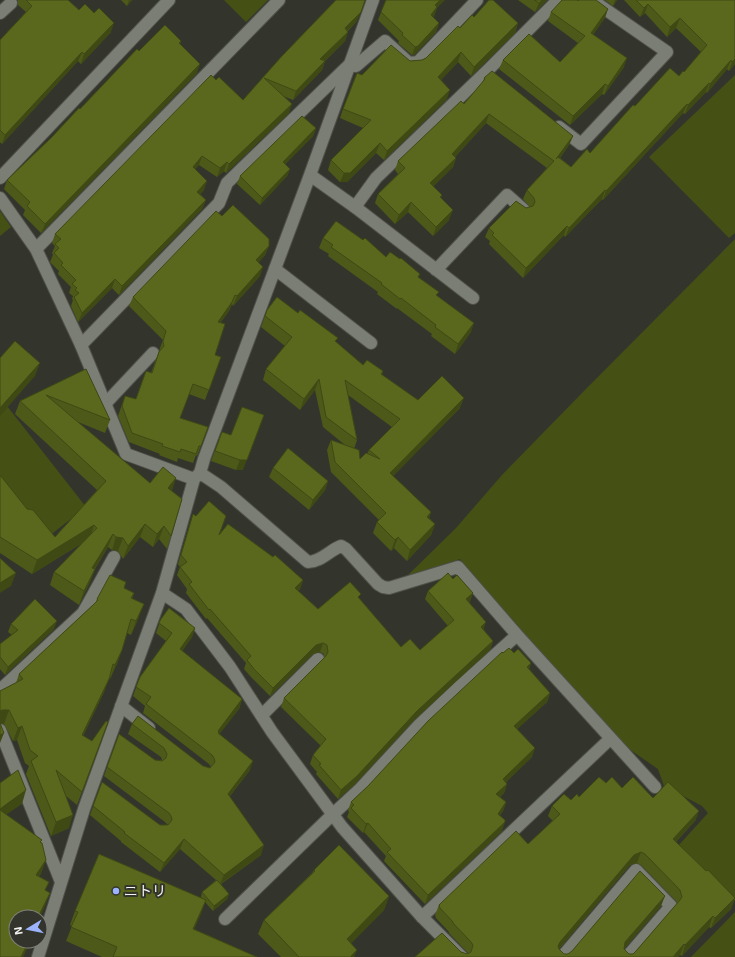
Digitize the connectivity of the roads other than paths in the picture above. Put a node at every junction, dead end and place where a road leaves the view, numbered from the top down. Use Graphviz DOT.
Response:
graph roads {
  1 [pos="169,0"];
  2 [pos="279,0"];
  3 [pos="372,0"];
  4 [pos="477,0"];
  5 [pos="558,0"];
  6 [pos="592,0"];
  7 [pos="11,2"];
  8 [pos="0,13"];
  9 [pos="350,65"];
  10 [pos="550,120"];
  11 [pos="310,175"];
  12 [pos="0,178"];
  13 [pos="0,198"];
  14 [pos="355,208"];
  15 [pos="524,210"];
  16 [pos="36,249"];
  17 [pos="275,269"];
  18 [pos="436,270"];
  19 [pos="473,298"];
  20 [pos="371,343"];
  21 [pos="81,345"];
  22 [pos="153,354"];
  23 [pos="106,403"];
  24 [pos="197,476"];
  25 [pos="114,557"];
  26 [pos="162,593"];
  27 [pos="517,635"];
  28 [pos="318,659"];
  29 [pos="0,690"];
  30 [pos="121,706"];
  31 [pos="262,715"];
  32 [pos="0,730"];
  33 [pos="112,731"];
  34 [pos="157,734"];
  35 [pos="610,739"];
  36 [pos="125,740"];
  37 [pos="95,779"];
  38 [pos="655,787"];
  39 [pos="107,788"];
  40 [pos="332,815"];
  41 [pos="61,882"];
  42 [pos="422,917"];
  43 [pos="225,919"];
  44 [pos="38,957"];
  45 [pos="462,957"];
  46 [pos="562,957"];
  47 [pos="627,957"];
  1 -- 12 [label="street"];
  2 -- 16 [label="street"];
  3 -- 9 [label="street"];
  4 -- 9 [label="street"];
  5 -- 14 [label="street"];
  6 -- 10 [label="street"];
  7 -- 8 [label="street"];
  9 -- 11 [label="street"];
  9 -- 21 [label="street"];
  11 -- 14 [label="street"];
  11 -- 17 [label="street"];
  13 -- 16 [label="street"];
  14 -- 18 [label="street"];
  15 -- 18 [label="street"];
  16 -- 21 [label="street"];
  17 -- 20 [label="street"];
  17 -- 24 [label="street"];
  18 -- 19 [label="street"];
  21 -- 23 [label="street"];
  22 -- 23 [label="street"];
  23 -- 24 [label="street"];
  24 -- 26 [label="street"];
  24 -- 27 [label="street"];
  25 -- 29 [label="street"];
  26 -- 30 [label="street"];
  26 -- 31 [label="street"];
  27 -- 35 [label="street"];
  27 -- 40 [label="street"];
  28 -- 31 [label="street"];
  30 -- 33 [label="street"];
  30 -- 34 [label="street"];
  31 -- 40 [label="street"];
  32 -- 41 [label="street"];
  33 -- 36 [label="street"];
  33 -- 37 [label="street"];
  35 -- 38 [label="street"];
  35 -- 42 [label="street"];
  37 -- 39 [label="street"];
  37 -- 41 [label="street"];
  40 -- 42 [label="street"];
  40 -- 43 [label="street"];
  41 -- 44 [label="street"];
  42 -- 45 [label="street"];
  46 -- 47 [label="street"];
}
